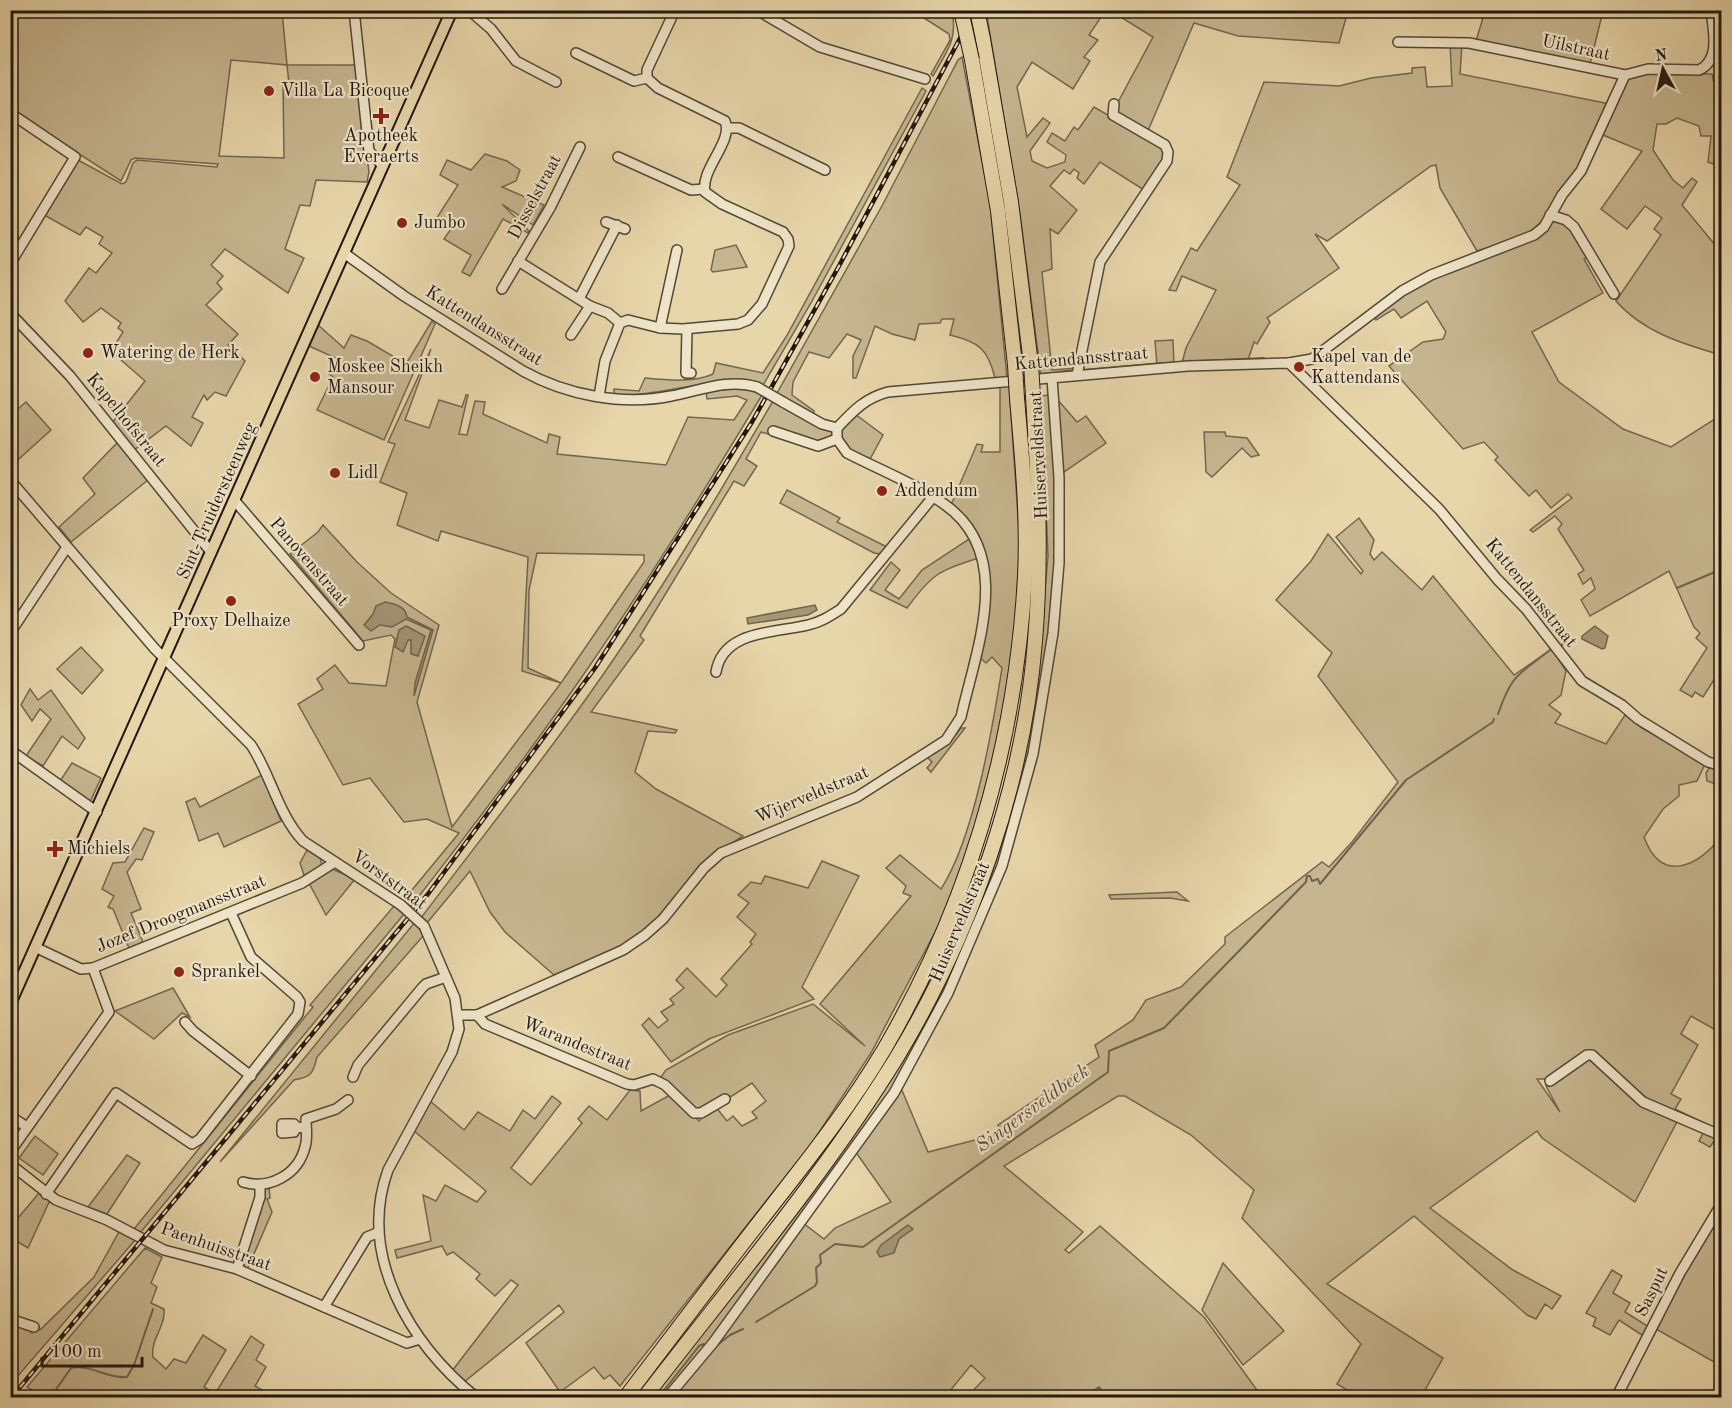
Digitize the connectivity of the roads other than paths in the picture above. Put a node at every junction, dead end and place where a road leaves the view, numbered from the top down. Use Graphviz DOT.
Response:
graph roads {
  1 [pos="354,10"];
  2 [pos="452,10"];
  3 [pos="469,10"];
  4 [pos="675,10"];
  5 [pos="757,10"];
  6 [pos="961,10"];
  7 [pos="977,10"];
  8 [pos="1711,10"];
  9 [pos="1398,42"];
  10 [pos="576,53"];
  11 [pos="1625,75"];
  12 [pos="647,78"];
  13 [pos="925,79"];
  14 [pos="556,82"];
  15 [pos="1114,104"];
  16 [pos="10,113"];
  17 [pos="728,128"];
  18 [pos="580,147"];
  19 [pos="618,157"];
  20 [pos="383,166"];
  21 [pos="825,170"];
  22 [pos="704,189"];
  23 [pos="1550,215"];
  24 [pos="606,222"];
  25 [pos="679,250"];
  26 [pos="344,253"];
  27 [pos="518,261"];
  28 [pos="10,264"];
  29 [pos="502,289"];
  30 [pos="1614,294"];
  31 [pos="580,297"];
  32 [pos="590,306"];
  33 [pos="10,313"];
  34 [pos="620,323"];
  35 [pos="660,328"];
  36 [pos="687,329"];
  37 [pos="571,335"];
  38 [pos="1306,362"];
  39 [pos="1289,363"];
  40 [pos="691,374"];
  41 [pos="1077,375"];
  42 [pos="1304,375"];
  43 [pos="1052,378"];
  44 [pos="599,396"];
  45 [pos="837,428"];
  46 [pos="773,431"];
  47 [pos="837,439"];
  48 [pos="10,480"];
  49 [pos="933,497"];
  50 [pos="235,501"];
  51 [pos="67,547"];
  52 [pos="211,552"];
  53 [pos="10,633"];
  54 [pos="359,645"];
  55 [pos="164,659"];
  56 [pos="716,672"];
  57 [pos="10,750"];
  58 [pos="1722,766"];
  59 [pos="97,812"];
  60 [pos="335,862"];
  61 [pos="231,913"];
  62 [pos="37,948"];
  63 [pos="93,968"];
  64 [pos="446,977"];
  65 [pos="10,1004"];
  66 [pos="477,1015"];
  67 [pos="460,1016"];
  68 [pos="185,1022"];
  69 [pos="251,1076"];
  70 [pos="353,1077"];
  71 [pos="1550,1081"];
  72 [pos="725,1099"];
  73 [pos="348,1100"];
  74 [pos="10,1116"];
  75 [pos="27,1127"];
  76 [pos="1722,1136"];
  77 [pos="10,1152"];
  78 [pos="10,1164"];
  79 [pos="243,1182"];
  80 [pos="260,1185"];
  81 [pos="46,1194"];
  82 [pos="1722,1203"];
  83 [pos="377,1233"];
  84 [pos="237,1269"];
  85 [pos="324,1307"];
  86 [pos="10,1319"];
  87 [pos="34,1327"];
  88 [pos="420,1339"];
  89 [pos="477,1398"];
  90 [pos="625,1398"];
  91 [pos="644,1398"];
  92 [pos="667,1398"];
  93 [pos="1616,1398"];
  1 -- 20 [label="street"];
  2 -- 20 [label="main road, Sint-Truidersteenweg"];
  3 -- 14 [label="street"];
  4 -- 12 [label="street"];
  5 -- 13 [label="street"];
  6 -- 90 [label="highway, bridge"];
  7 -- 91 [label="highway, bridge"];
  8 -- 11 [label="street"];
  9 -- 11 [label="street, Uilstraat"];
  10 -- 12 [label="street"];
  11 -- 23 [label="street, Uilstraat"];
  12 -- 17 [label="street"];
  15 -- 41 [label="street"];
  16 -- 28 [label="street"];
  17 -- 21 [label="street"];
  17 -- 22 [label="street"];
  18 -- 27 [label="street, Disselstraat"];
  19 -- 22 [label="street"];
  20 -- 26 [label="main road, Sint-Truidersteenweg"];
  22 -- 36 [label="street, Disselstraat"];
  23 -- 30 [label="street"];
  23 -- 38 [label="street, Uilstraat"];
  24 -- 31 [label="street"];
  25 -- 35 [label="street"];
  26 -- 44 [label="street, Kattendansstraat"];
  26 -- 50 [label="main road, Sint-Truidersteenweg"];
  27 -- 29 [label="street, Disselstraat"];
  27 -- 31 [label="street, Disselstraat"];
  31 -- 32 [label="street, Disselstraat"];
  32 -- 34 [label="street, Disselstraat"];
  32 -- 37 [label="street"];
  33 -- 52 [label="street, Kapelhofstraat"];
  34 -- 35 [label="street, Disselstraat"];
  34 -- 44 [label="street"];
  35 -- 36 [label="street, Disselstraat"];
  36 -- 40 [label="street"];
  38 -- 39 [label="street"];
  38 -- 42 [label="street"];
  39 -- 41 [label="street, Kattendansstraat"];
  39 -- 42 [label="street, Kattendansstraat"];
  41 -- 43 [label="street, Kattendansstraat"];
  42 -- 58 [label="street, Kattendansstraat"];
  43 -- 45 [label="street, Kattendansstraat"];
  43 -- 92 [label="street, Huiserveldstraat"];
  44 -- 45 [label="street, Kattendansstraat, bridge"];
  45 -- 47 [label="street"];
  46 -- 47 [label="street"];
  47 -- 49 [label="street, Wijerveldstraat"];
  48 -- 51 [label="street, Vorststraat"];
  49 -- 56 [label="street"];
  49 -- 66 [label="street, Wijerveldstraat"];
  50 -- 52 [label="main road, Sint-Truidersteenweg"];
  50 -- 54 [label="street, Panovenstraat"];
  51 -- 53 [label="street"];
  51 -- 55 [label="street, Vorststraat"];
  52 -- 55 [label="main road, Sint-Truidersteenweg"];
  55 -- 59 [label="main road, Sint-Truidersteenweg"];
  55 -- 60 [label="street, Vorststraat"];
  57 -- 59 [label="street"];
  59 -- 62 [label="main road, Sint-Truidersteenweg"];
  60 -- 61 [label="street, Jozef Droogmansstraat"];
  60 -- 64 [label="street, Vorststraat, bridge"];
  61 -- 63 [label="street, Jozef Droogmansstraat"];
  61 -- 69 [label="street"];
  62 -- 63 [label="street, Jozef Droogmansstraat"];
  62 -- 65 [label="main road, Sint-Truidersteenweg"];
  63 -- 75 [label="street"];
  64 -- 67 [label="street, Vorststraat"];
  64 -- 70 [label="street"];
  66 -- 67 [label="street, Wijerveldstraat"];
  66 -- 72 [label="street, Warandestraat"];
  67 -- 83 [label="street"];
  68 -- 69 [label="street"];
  69 -- 81 [label="street"];
  71 -- 76 [label="street"];
  73 -- 80 [label="street"];
  74 -- 75 [label="street"];
  75 -- 77 [label="street"];
  78 -- 81 [label="street, Paenhuisstraat"];
  79 -- 80 [label="street"];
  80 -- 84 [label="street"];
  81 -- 84 [label="street, Paenhuisstraat"];
  82 -- 93 [label="street, Sasput"];
  83 -- 85 [label="street"];
  83 -- 88 [label="street"];
  84 -- 85 [label="street, Paenhuisstraat"];
  85 -- 88 [label="street, Paenhuisstraat"];
  86 -- 87 [label="street"];
  88 -- 89 [label="street"];
}
